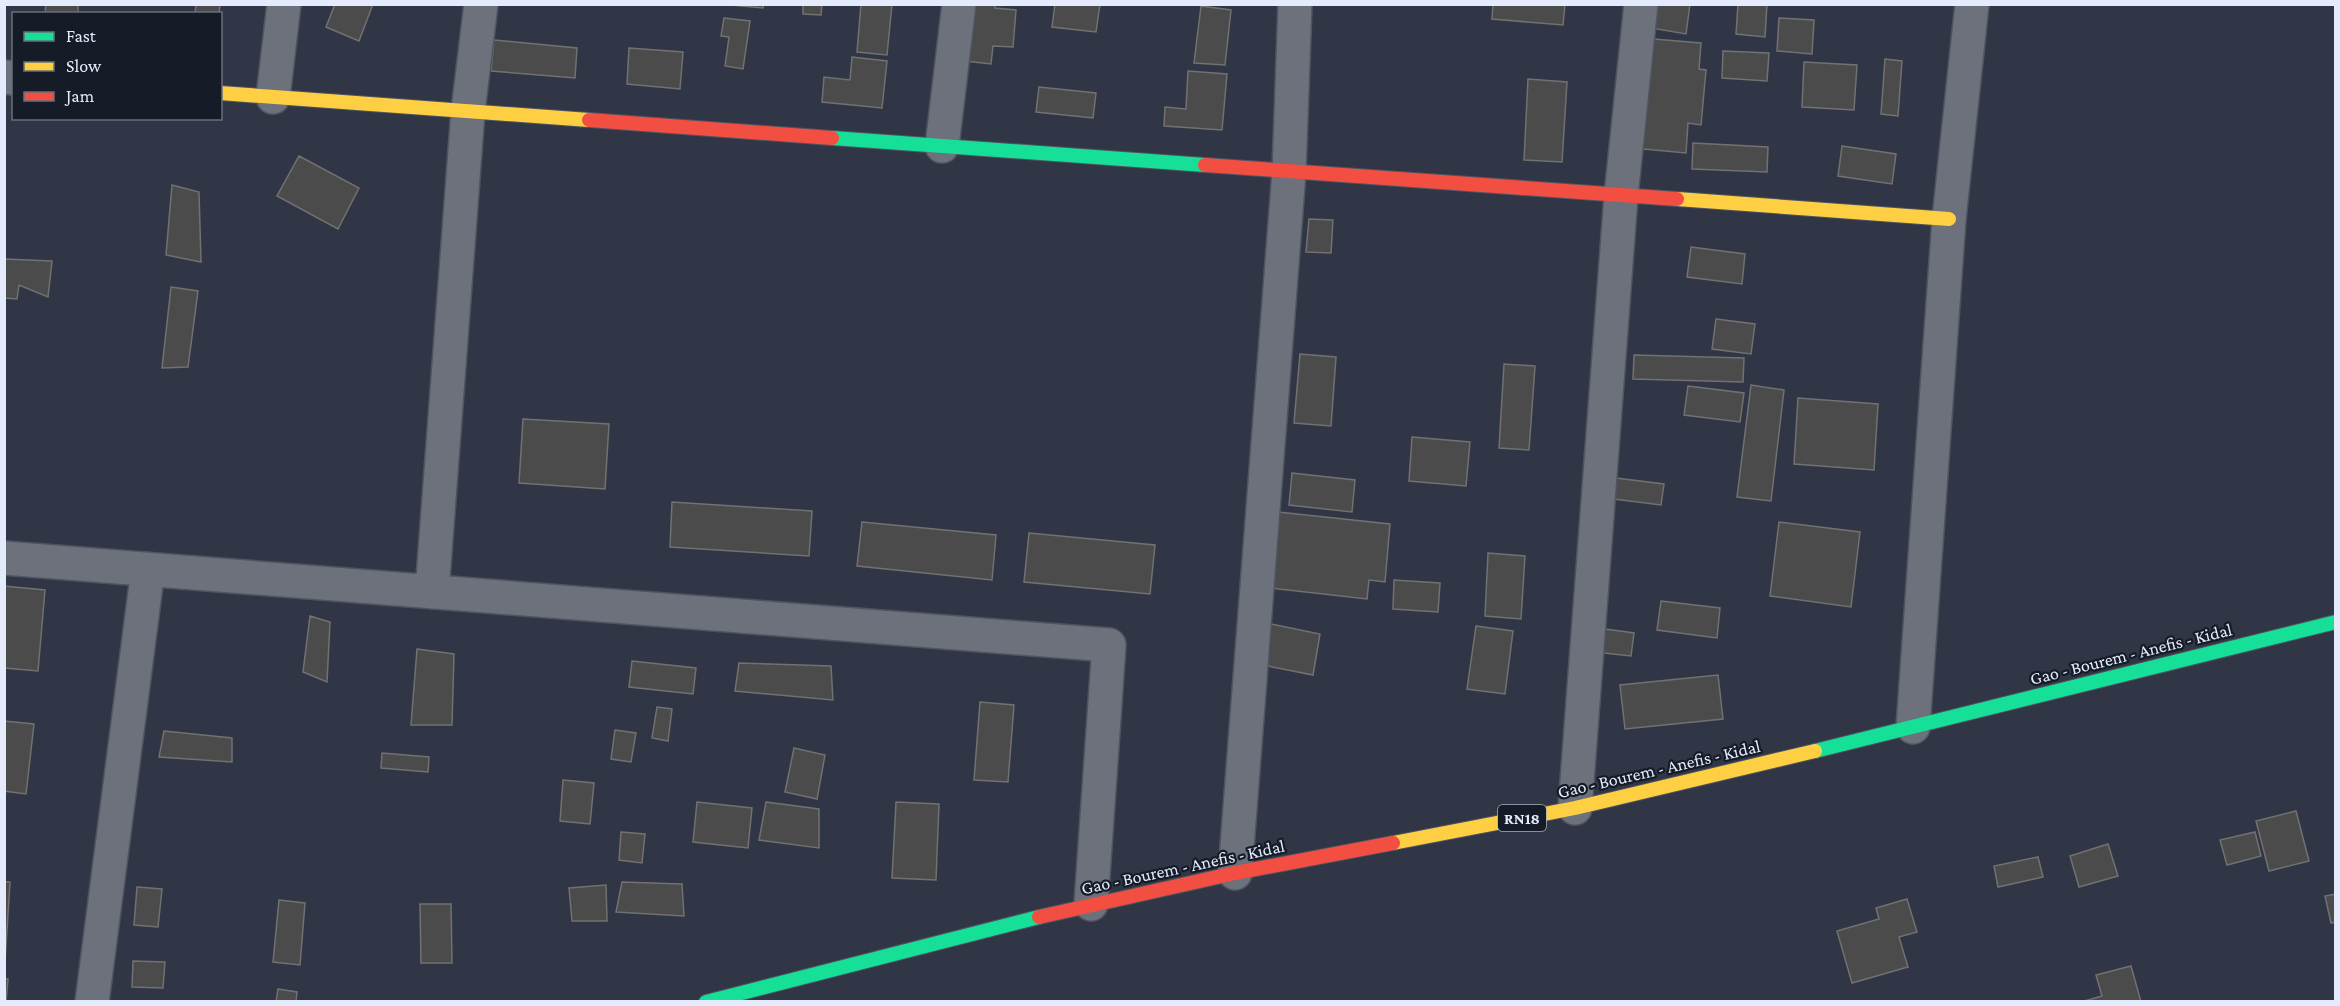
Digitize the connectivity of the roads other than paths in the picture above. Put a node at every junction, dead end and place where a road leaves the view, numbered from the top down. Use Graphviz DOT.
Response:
graph roads {
  1 [pos="284,4"];
  2 [pos="481,4"];
  3 [pos="959,4"];
  4 [pos="1295,4"];
  5 [pos="1641,4"];
  6 [pos="1972,4"];
  7 [pos="222,93"];
  8 [pos="273,97"];
  9 [pos="468,111"];
  10 [pos="942,146"];
  11 [pos="1288,172"];
  12 [pos="1621,196"];
  13 [pos="1949,219"];
  14 [pos="4,558"];
  15 [pos="148,569"];
  16 [pos="432,592"];
  17 [pos="2336,622"];
  18 [pos="1913,727"];
  19 [pos="1575,808"];
  20 [pos="1235,873"];
  21 [pos="1091,904"];
  22 [pos="92,1002"];
  23 [pos="706,1002"];
  1 -- 8 [label="street"];
  2 -- 9 [label="street"];
  3 -- 10 [label="street"];
  4 -- 11 [label="street"];
  5 -- 12 [label="street"];
  6 -- 13 [label="street"];
  7 -- 8 [label="street"];
  8 -- 9 [label="street"];
  9 -- 10 [label="street"];
  9 -- 16 [label="street"];
  10 -- 11 [label="street"];
  11 -- 12 [label="street"];
  11 -- 20 [label="street"];
  12 -- 13 [label="street"];
  12 -- 19 [label="street"];
  13 -- 18 [label="street"];
  14 -- 15 [label="street"];
  15 -- 16 [label="street"];
  15 -- 22 [label="street"];
  16 -- 21 [label="street"];
  17 -- 18 [label="street, Gao - Bourem - Anefis - Kidal / RN18"];
  18 -- 19 [label="street, Gao - Bourem - Anefis - Kidal / RN18"];
  19 -- 20 [label="street, Gao - Bourem - Anefis - Kidal / RN18"];
  20 -- 21 [label="street, Gao - Bourem - Anefis - Kidal / RN18"];
  21 -- 23 [label="street, Gao - Bourem - Anefis - Kidal / RN18"];
}
